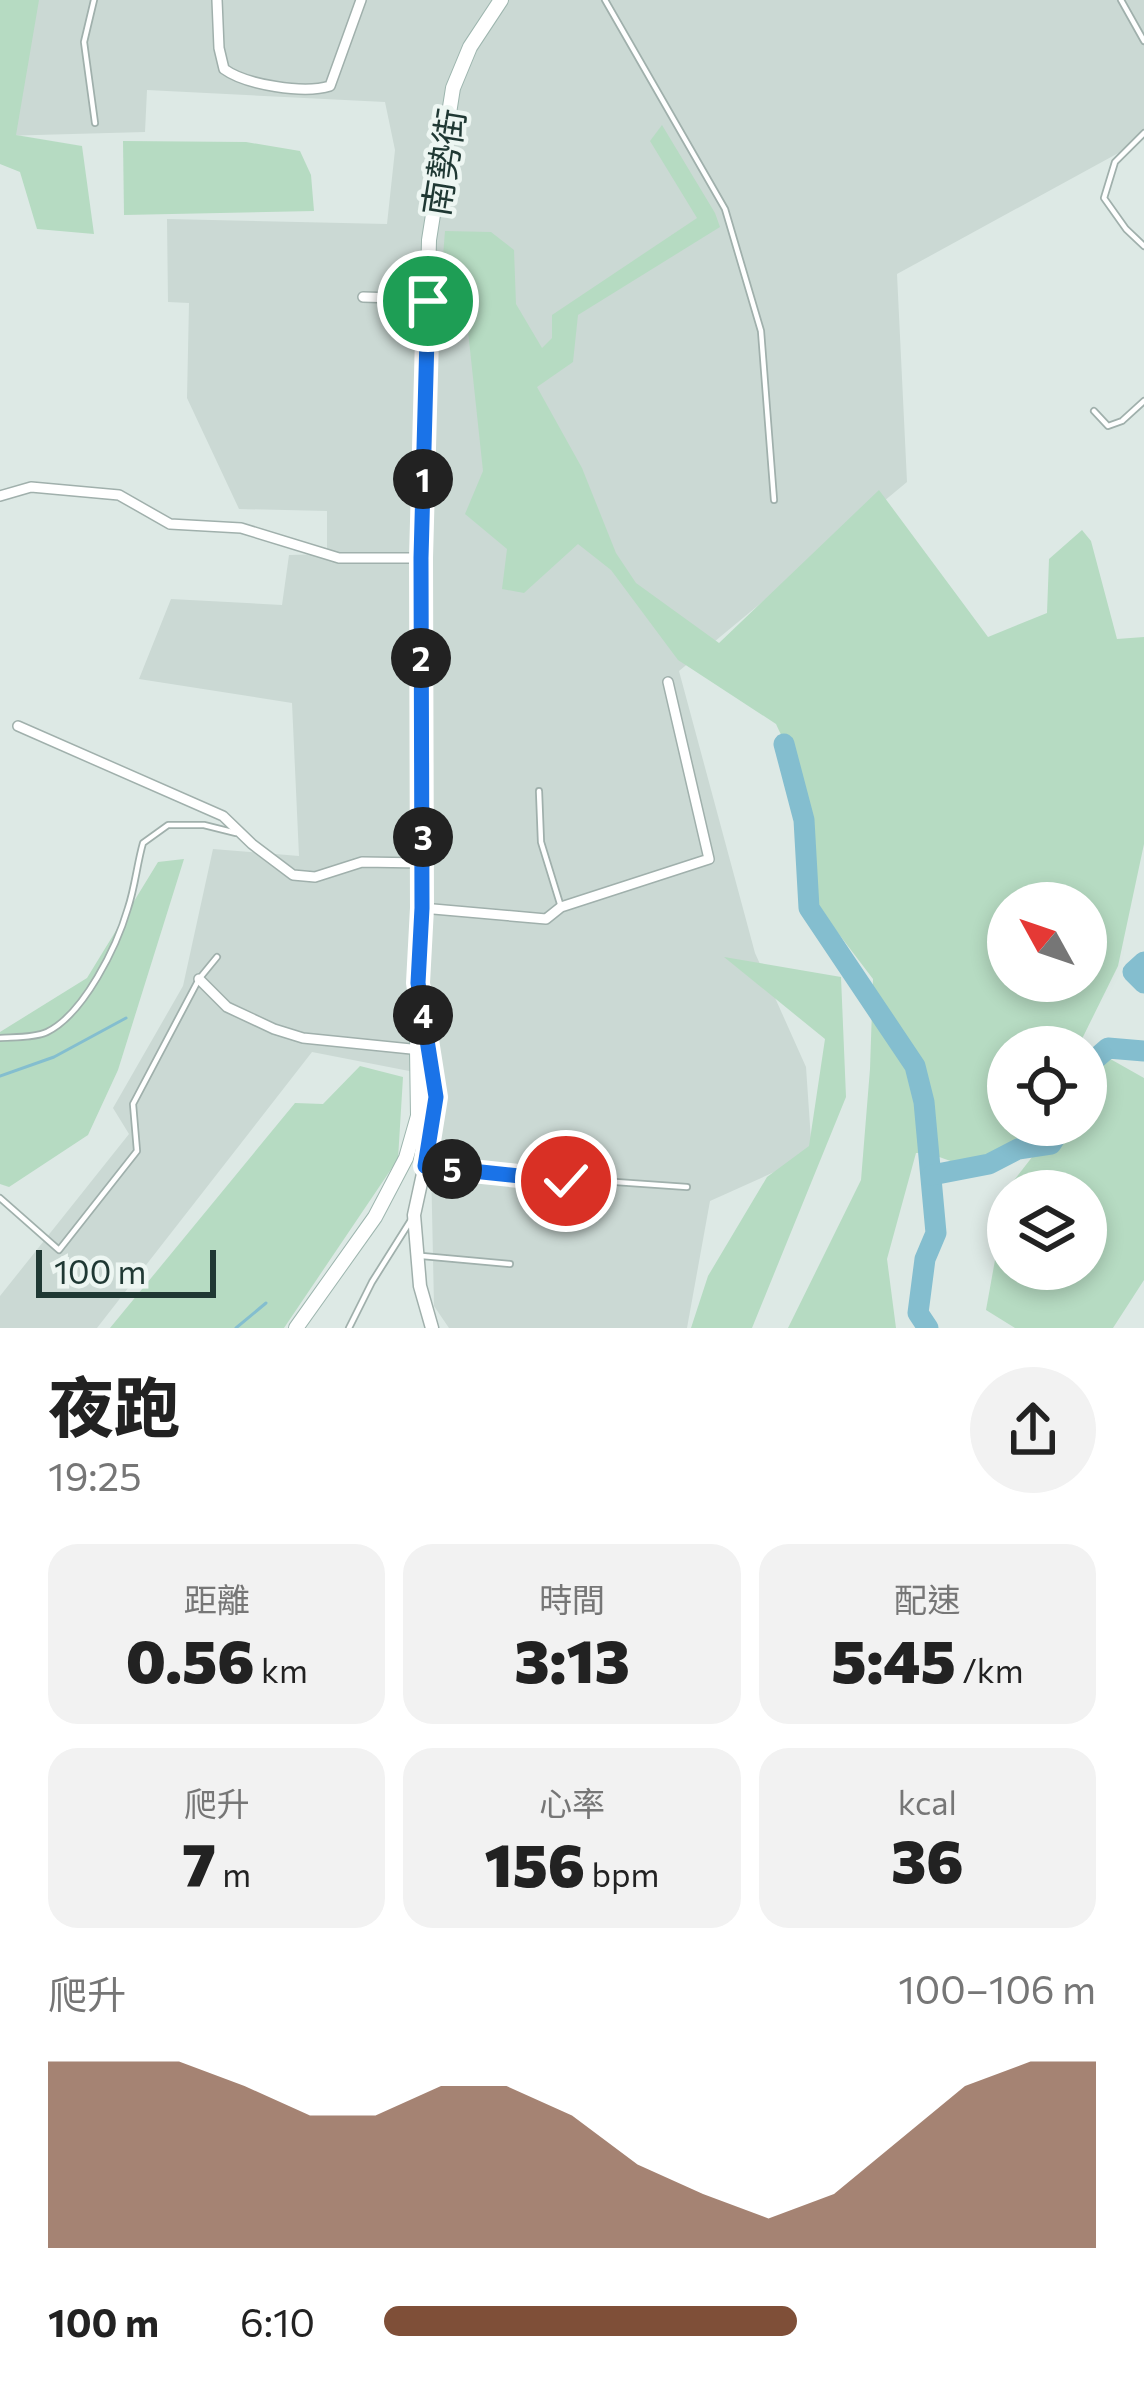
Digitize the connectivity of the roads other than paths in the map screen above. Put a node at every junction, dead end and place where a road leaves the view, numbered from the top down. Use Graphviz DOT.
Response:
graph roads {
  1 [pos="94,0"];
  2 [pos="217,0"];
  3 [pos="361,0"];
  4 [pos="501,0"];
  5 [pos="605,0"];
  6 [pos="1121,0"];
  7 [pos="1144,41"];
  8 [pos="95,122"];
  9 [pos="1144,133"];
  10 [pos="1144,246"];
  11 [pos="363,297"];
  12 [pos="428,300"];
  13 [pos="1144,401"];
  14 [pos="1094,411"];
  15 [pos="0,496"];
  16 [pos="773,500"];
  17 [pos="421,558"];
  18 [pos="668,682"];
  19 [pos="18,727"];
  20 [pos="539,791"];
  21 [pos="242,835"];
  22 [pos="423,862"];
  23 [pos="561,907"];
  24 [pos="422,908"];
  25 [pos="217,957"];
  26 [pos="199,980"];
  27 [pos="0,1038"];
  28 [pos="423,1050"];
  29 [pos="425,1166"];
  30 [pos="687,1187"];
  31 [pos="0,1198"];
  32 [pos="414,1215"];
  33 [pos="416,1256"];
  34 [pos="511,1264"];
  35 [pos="296,1328"];
  36 [pos="349,1328"];
  37 [pos="433,1328"];
  1 -- 8 [label="lane"];
  2 -- 3 [label="street"];
  4 -- 12 [label="main road, 南勢街"];
  5 -- 16 [label="lane"];
  6 -- 7 [label="lane"];
  9 -- 10 [label="lane"];
  11 -- 12 [label="street"];
  12 -- 17 [label="main road, 南勢街"];
  13 -- 14 [label="lane"];
  15 -- 17 [label="street"];
  17 -- 22 [label="main road, 南勢街"];
  18 -- 23 [label="street"];
  19 -- 21 [label="street"];
  20 -- 23 [label="lane"];
  21 -- 22 [label="street"];
  21 -- 27 [label="lane"];
  22 -- 24 [label="main road, 南勢街"];
  23 -- 24 [label="street"];
  24 -- 28 [label="main road, 南勢街"];
  25 -- 26 [label="lane"];
  26 -- 28 [label="street"];
  26 -- 31 [label="lane"];
  28 -- 29 [label="street"];
  28 -- 35 [label="main road, 南勢街"];
  29 -- 30 [label="lane"];
  29 -- 32 [label="street"];
  32 -- 33 [label="street"];
  32 -- 36 [label="lane"];
  33 -- 34 [label="lane"];
  33 -- 37 [label="street"];
}
